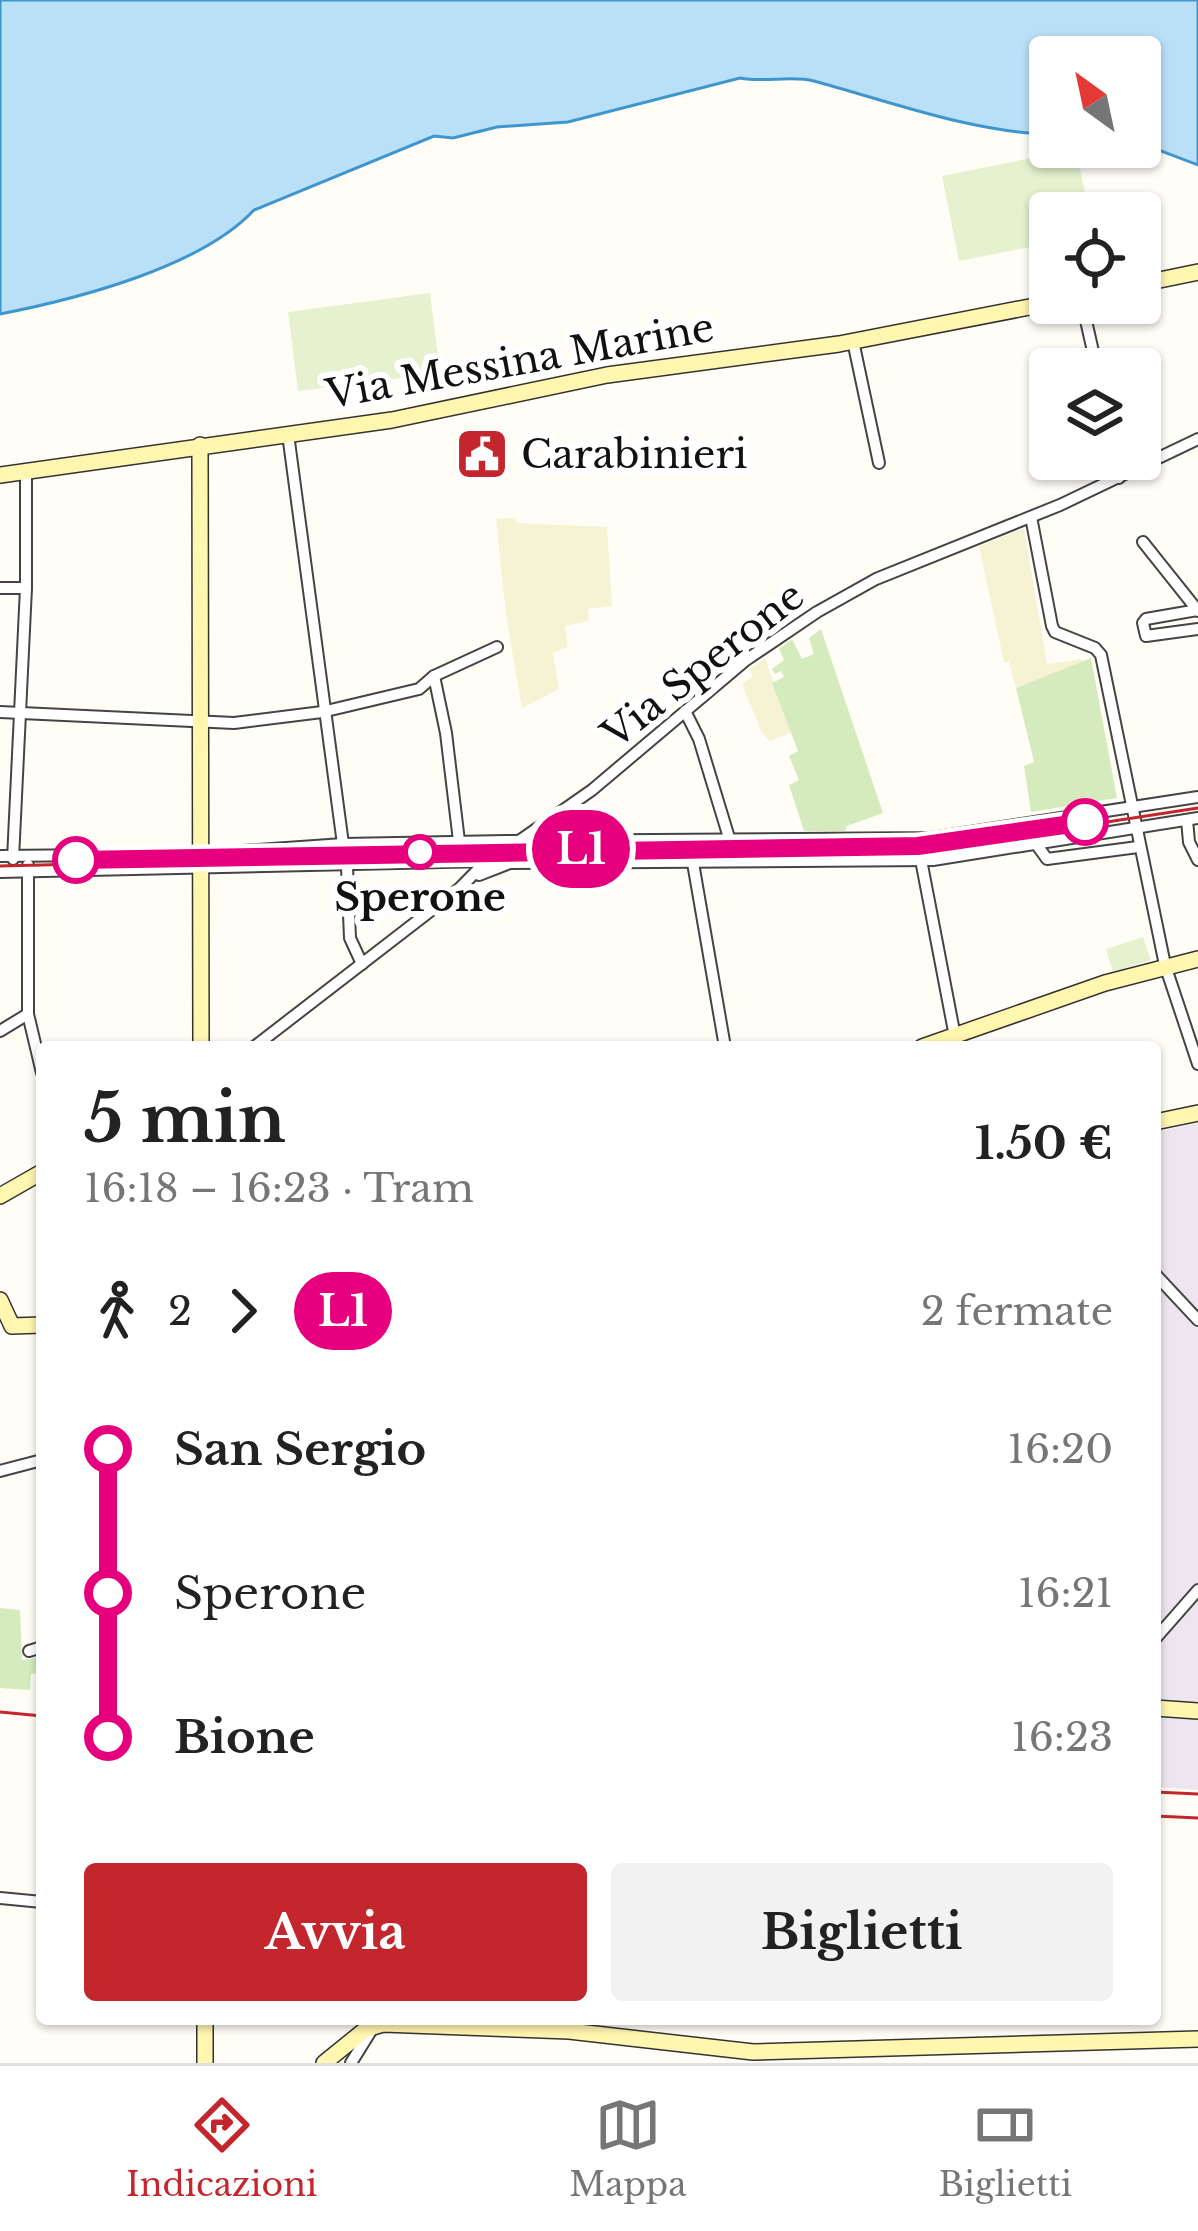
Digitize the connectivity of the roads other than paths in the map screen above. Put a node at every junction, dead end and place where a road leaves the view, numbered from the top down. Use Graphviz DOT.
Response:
graph roads {
  1 [pos="1198,272"];
  2 [pos="1161,280"];
  3 [pos="1029,307"];
  4 [pos="853,341"];
  5 [pos="288,434"];
  6 [pos="1198,439"];
  7 [pos="200,445"];
  8 [pos="1161,457"];
  9 [pos="880,463"];
  10 [pos="26,473"];
  11 [pos="0,475"];
  12 [pos="1114,480"];
  13 [pos="1031,517"];
  14 [pos="1143,542"];
  15 [pos="0,588"];
  16 [pos="26,588"];
  17 [pos="1198,610"];
  18 [pos="1198,629"];
  19 [pos="497,647"];
  20 [pos="434,676"];
  21 [pos="685,711"];
  22 [pos="0,712"];
  23 [pos="322,712"];
  24 [pos="18,713"];
  25 [pos="200,722"];
  26 [pos="1198,796"];
  27 [pos="578,800"];
  28 [pos="1132,806"];
  29 [pos="563,815"];
  30 [pos="1192,819"];
  31 [pos="1134,826"];
  32 [pos="916,839"];
  33 [pos="459,841"];
  34 [pos="578,841"];
  35 [pos="730,841"];
  36 [pos="518,843"];
  37 [pos="343,844"];
  38 [pos="1036,844"];
  39 [pos="1138,847"];
  40 [pos="7,856"];
  41 [pos="28,856"];
  42 [pos="199,860"];
  43 [pos="466,860"];
  44 [pos="498,860"];
  45 [pos="1198,860"];
  46 [pos="920,861"];
  47 [pos="692,863"];
  48 [pos="347,867"];
  49 [pos="28,871"];
  50 [pos="7,872"];
  51 [pos="472,875"];
  52 [pos="460,887"];
  53 [pos="1198,958"];
  54 [pos="362,964"];
  55 [pos="1166,965"];
  56 [pos="28,1014"];
  57 [pos="0,1031"];
  58 [pos="201,1041"];
  59 [pos="262,1041"];
  60 [pos="724,1041"];
  61 [pos="956,1041"];
  62 [pos="959,1041"];
  63 [pos="36,1048"];
  64 [pos="1198,1064"];
  65 [pos="1198,1113"];
  66 [pos="1161,1121"];
  67 [pos="36,1175"];
  68 [pos="0,1196"];
  69 [pos="1161,1280"];
  70 [pos="1168,1288"];
  71 [pos="1161,1296"];
  72 [pos="0,1300"];
  73 [pos="1198,1320"];
  74 [pos="36,1324"];
  75 [pos="6,1326"];
  76 [pos="36,1462"];
  77 [pos="0,1471"];
  78 [pos="1198,1590"];
  79 [pos="1161,1632"];
  80 [pos="1161,1708"];
  81 [pos="1198,1711"];
  82 [pos="0,1898"];
  83 [pos="36,1901"];
  84 [pos="205,2025"];
  85 [pos="415,2025"];
  86 [pos="569,2025"];
  87 [pos="374,2026"];
  88 [pos="1198,2039"];
  89 [pos="205,2063"];
  90 [pos="324,2063"];
  91 [pos="351,2063"];
  1 -- 2 [label="street"];
  3 -- 4 [label="street, Via Messina Marine"];
  4 -- 5 [label="street, Via Messina Marine"];
  4 -- 9 [label="street"];
  5 -- 7 [label="street, Via Messina Marine"];
  5 -- 23 [label="street"];
  6 -- 8 [label="street, Via Sperone"];
  7 -- 10 [label="street, Via Messina Marine"];
  7 -- 25 [label="street"];
  10 -- 11 [label="street, Via Messina Marine"];
  10 -- 16 [label="street"];
  12 -- 13 [label="street, Via Sperone"];
  13 -- 21 [label="street, Via Sperone"];
  13 -- 28 [label="street"];
  14 -- 17 [label="street"];
  15 -- 16 [label="street"];
  16 -- 24 [label="street"];
  17 -- 18 [label="street"];
  19 -- 20 [label="street"];
  20 -- 23 [label="street"];
  20 -- 33 [label="street"];
  21 -- 27 [label="street, Via Sperone"];
  21 -- 35 [label="street"];
  22 -- 24 [label="street"];
  23 -- 25 [label="street"];
  23 -- 37 [label="street"];
  24 -- 25 [label="street"];
  24 -- 40 [label="street"];
  25 -- 42 [label="street"];
  26 -- 28 [label="street"];
  27 -- 29 [label="street"];
  27 -- 36 [label="street"];
  28 -- 31 [label="street"];
  28 -- 32 [label="street"];
  29 -- 34 [label="street"];
  29 -- 36 [label="street"];
  30 -- 31 [label="street"];
  30 -- 45 [label="street"];
  31 -- 38 [label="street"];
  31 -- 39 [label="street"];
  32 -- 35 [label="street"];
  32 -- 46 [label="street"];
  33 -- 36 [label="street"];
  33 -- 37 [label="street"];
  34 -- 35 [label="street"];
  34 -- 36 [label="street"];
  36 -- 44 [label="street"];
  36 -- 44 [label="street"];
  37 -- 42 [label="street"];
  38 -- 39 [label="street"];
  38 -- 46 [label="street"];
  39 -- 55 [label="street"];
  40 -- 41 [label="street"];
  40 -- 50 [label="street"];
  41 -- 42 [label="street"];
  41 -- 49 [label="street"];
  42 -- 48 [label="street"];
  42 -- 49 [label="street"];
  42 -- 58 [label="street"];
  43 -- 44 [label="street"];
  43 -- 48 [label="street"];
  43 -- 51 [label="street"];
  44 -- 47 [label="street"];
  44 -- 51 [label="street"];
  44 -- 52 [label="street"];
  46 -- 47 [label="street"];
  46 -- 61 [label="street"];
  47 -- 60 [label="street"];
  48 -- 54 [label="street"];
  49 -- 50 [label="street"];
  49 -- 56 [label="street"];
  51 -- 52 [label="street"];
  52 -- 54 [label="street"];
  53 -- 55 [label="street"];
  54 -- 59 [label="street"];
  55 -- 62 [label="street"];
  55 -- 64 [label="street"];
  56 -- 57 [label="street"];
  56 -- 63 [label="street"];
  65 -- 66 [label="street"];
  67 -- 68 [label="street"];
  69 -- 70 [label="street"];
  70 -- 71 [label="street"];
  70 -- 73 [label="street"];
  72 -- 75 [label="street"];
  74 -- 75 [label="street"];
  76 -- 77 [label="street"];
  78 -- 79 [label="street"];
  80 -- 81 [label="street"];
  82 -- 83 [label="street"];
  84 -- 89 [label="street"];
  85 -- 87 [label="street"];
  86 -- 88 [label="street"];
  87 -- 90 [label="street"];
  87 -- 91 [label="street"];
}
